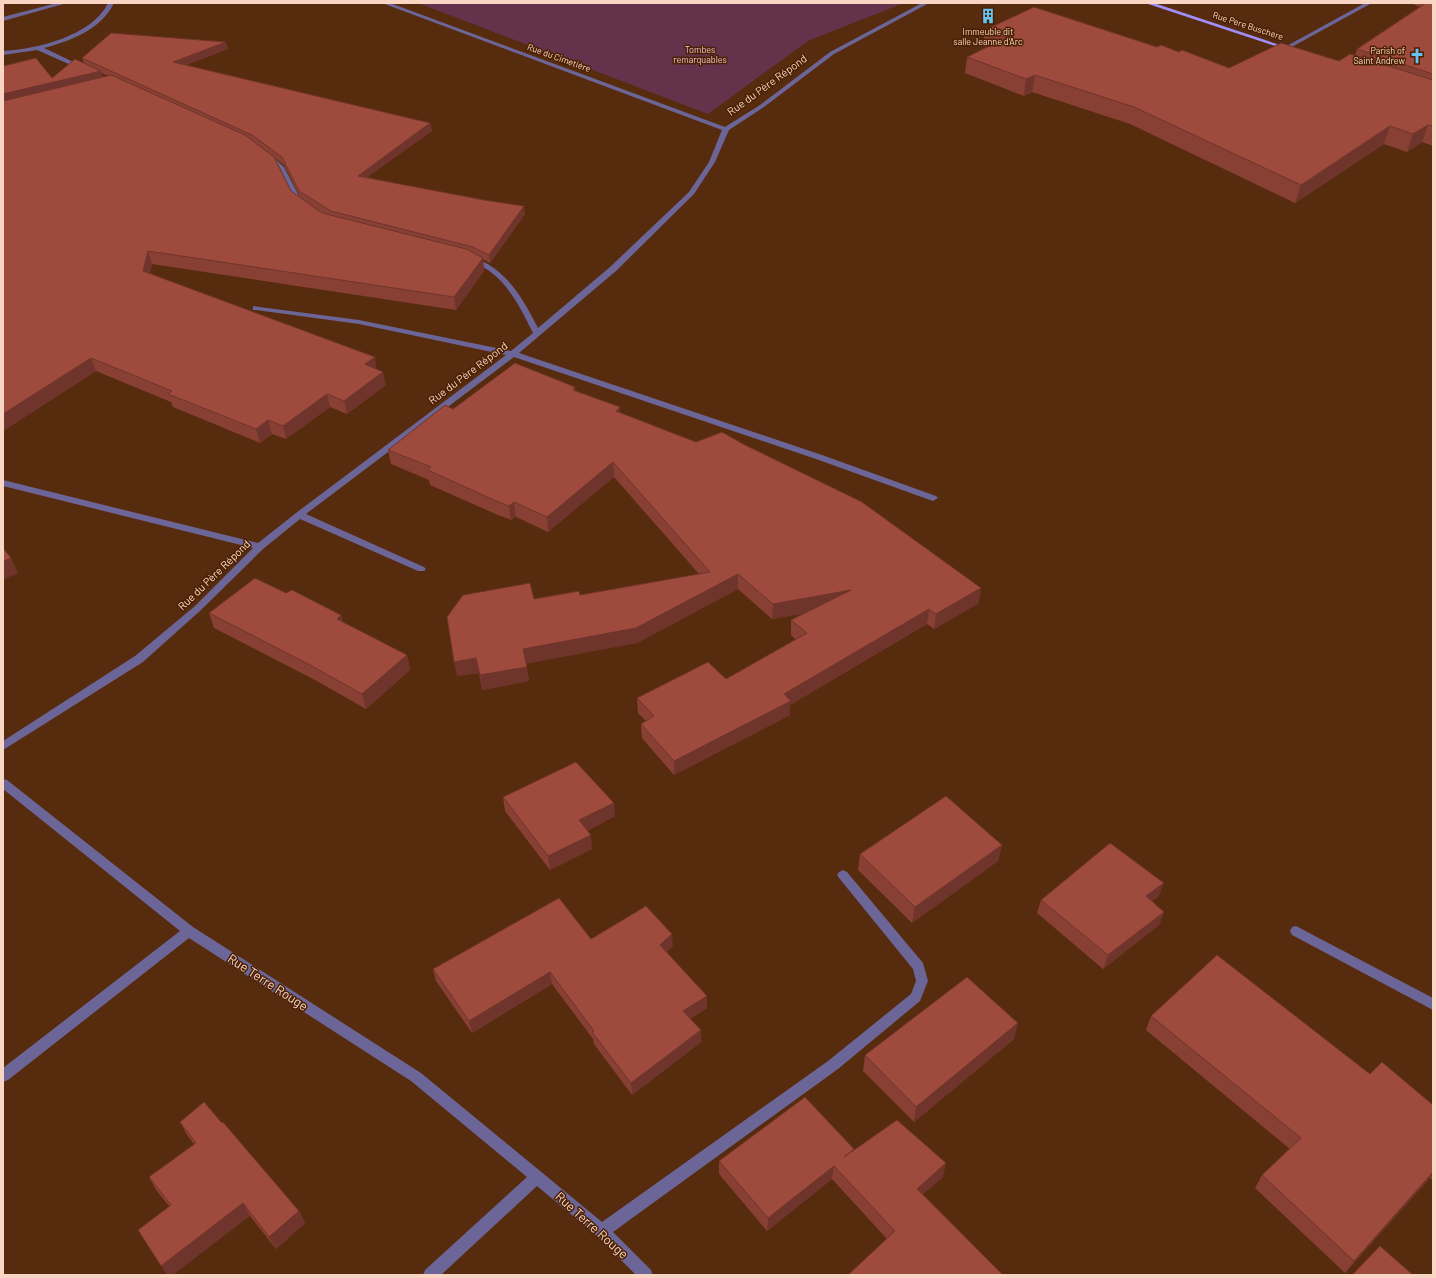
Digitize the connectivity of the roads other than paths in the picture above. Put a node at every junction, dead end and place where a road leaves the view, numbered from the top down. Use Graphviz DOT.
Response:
graph roads {
  1 [pos="64,3"];
  2 [pos="111,3"];
  3 [pos="385,3"];
  4 [pos="926,3"];
  5 [pos="1148,3"];
  6 [pos="1369,3"];
  7 [pos="3,19"];
  8 [pos="38,48"];
  9 [pos="1286,48"];
  10 [pos="1294,51"];
  11 [pos="3,53"];
  12 [pos="88,70"];
  13 [pos="726,129"];
  14 [pos="263,153"];
  15 [pos="302,205"];
  16 [pos="464,256"];
  17 [pos="256,308"];
  18 [pos="537,333"];
  19 [pos="513,354"];
  20 [pos="3,483"];
  21 [pos="933,498"];
  22 [pos="299,515"];
  23 [pos="260,547"];
  24 [pos="421,570"];
  25 [pos="3,746"];
  26 [pos="3,783"];
  27 [pos="843,876"];
  28 [pos="189,931"];
  29 [pos="1296,931"];
  30 [pos="1433,1004"];
  31 [pos="3,1076"];
  32 [pos="537,1177"];
  33 [pos="602,1231"];
  34 [pos="430,1275"];
  35 [pos="646,1275"];
  1 -- 7 [label="street"];
  2 -- 8 [label="street"];
  3 -- 13 [label="street, Rue du Cimetière"];
  4 -- 13 [label="street, Rue du Père Répond"];
  5 -- 9 [label="main road, Rue Pere Buschere"];
  6 -- 9 [label="street"];
  8 -- 11 [label="street"];
  8 -- 12 [label="street"];
  9 -- 10 [label="main road, Rue Pere Buschere"];
  13 -- 18 [label="street, Rue du Père Répond"];
  14 -- 15 [label="street"];
  16 -- 18 [label="street"];
  17 -- 19 [label="street"];
  18 -- 19 [label="street, Rue du Père Répond"];
  19 -- 21 [label="street"];
  19 -- 22 [label="street, Rue du Père Répond"];
  20 -- 23 [label="street"];
  22 -- 23 [label="street, Rue du Père Répond"];
  22 -- 24 [label="street"];
  23 -- 25 [label="street, Rue du Père Répond"];
  26 -- 28 [label="street, Rue Terre Rouge"];
  27 -- 33 [label="street"];
  28 -- 31 [label="street"];
  28 -- 32 [label="street, Rue Terre Rouge"];
  29 -- 30 [label="street"];
  32 -- 33 [label="street, Rue Terre Rouge"];
  32 -- 34 [label="street"];
  33 -- 35 [label="street, Rue Terre Rouge"];
}
